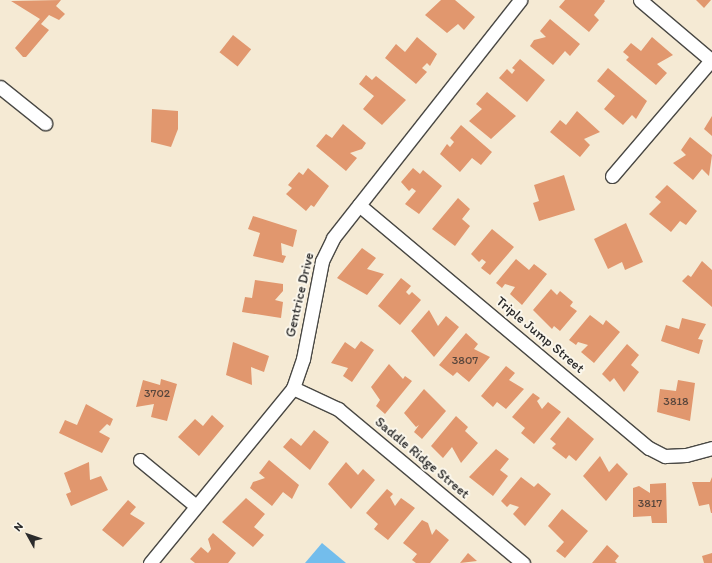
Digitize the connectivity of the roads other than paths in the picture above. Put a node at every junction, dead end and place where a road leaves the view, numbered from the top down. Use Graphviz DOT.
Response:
graph roads {
  1 [pos="520,0"];
  2 [pos="640,0"];
  3 [pos="711,60"];
  4 [pos="0,87"];
  5 [pos="45,123"];
  6 [pos="612,176"];
  7 [pos="359,205"];
  8 [pos="293,388"];
  9 [pos="712,448"];
  10 [pos="140,460"];
  11 [pos="196,506"];
  12 [pos="150,563"];
  13 [pos="523,563"];
  1 -- 7 [label="street, Gentrice Drive"];
  2 -- 3 [label="street"];
  3 -- 6 [label="street"];
  4 -- 5 [label="street"];
  7 -- 8 [label="street, Gentrice Drive"];
  7 -- 9 [label="street, Triple Jump Street"];
  8 -- 11 [label="street, Gentrice Drive"];
  8 -- 13 [label="street, Saddle Ridge Street"];
  10 -- 11 [label="street"];
  11 -- 12 [label="street, Gentrice Drive"];
}
